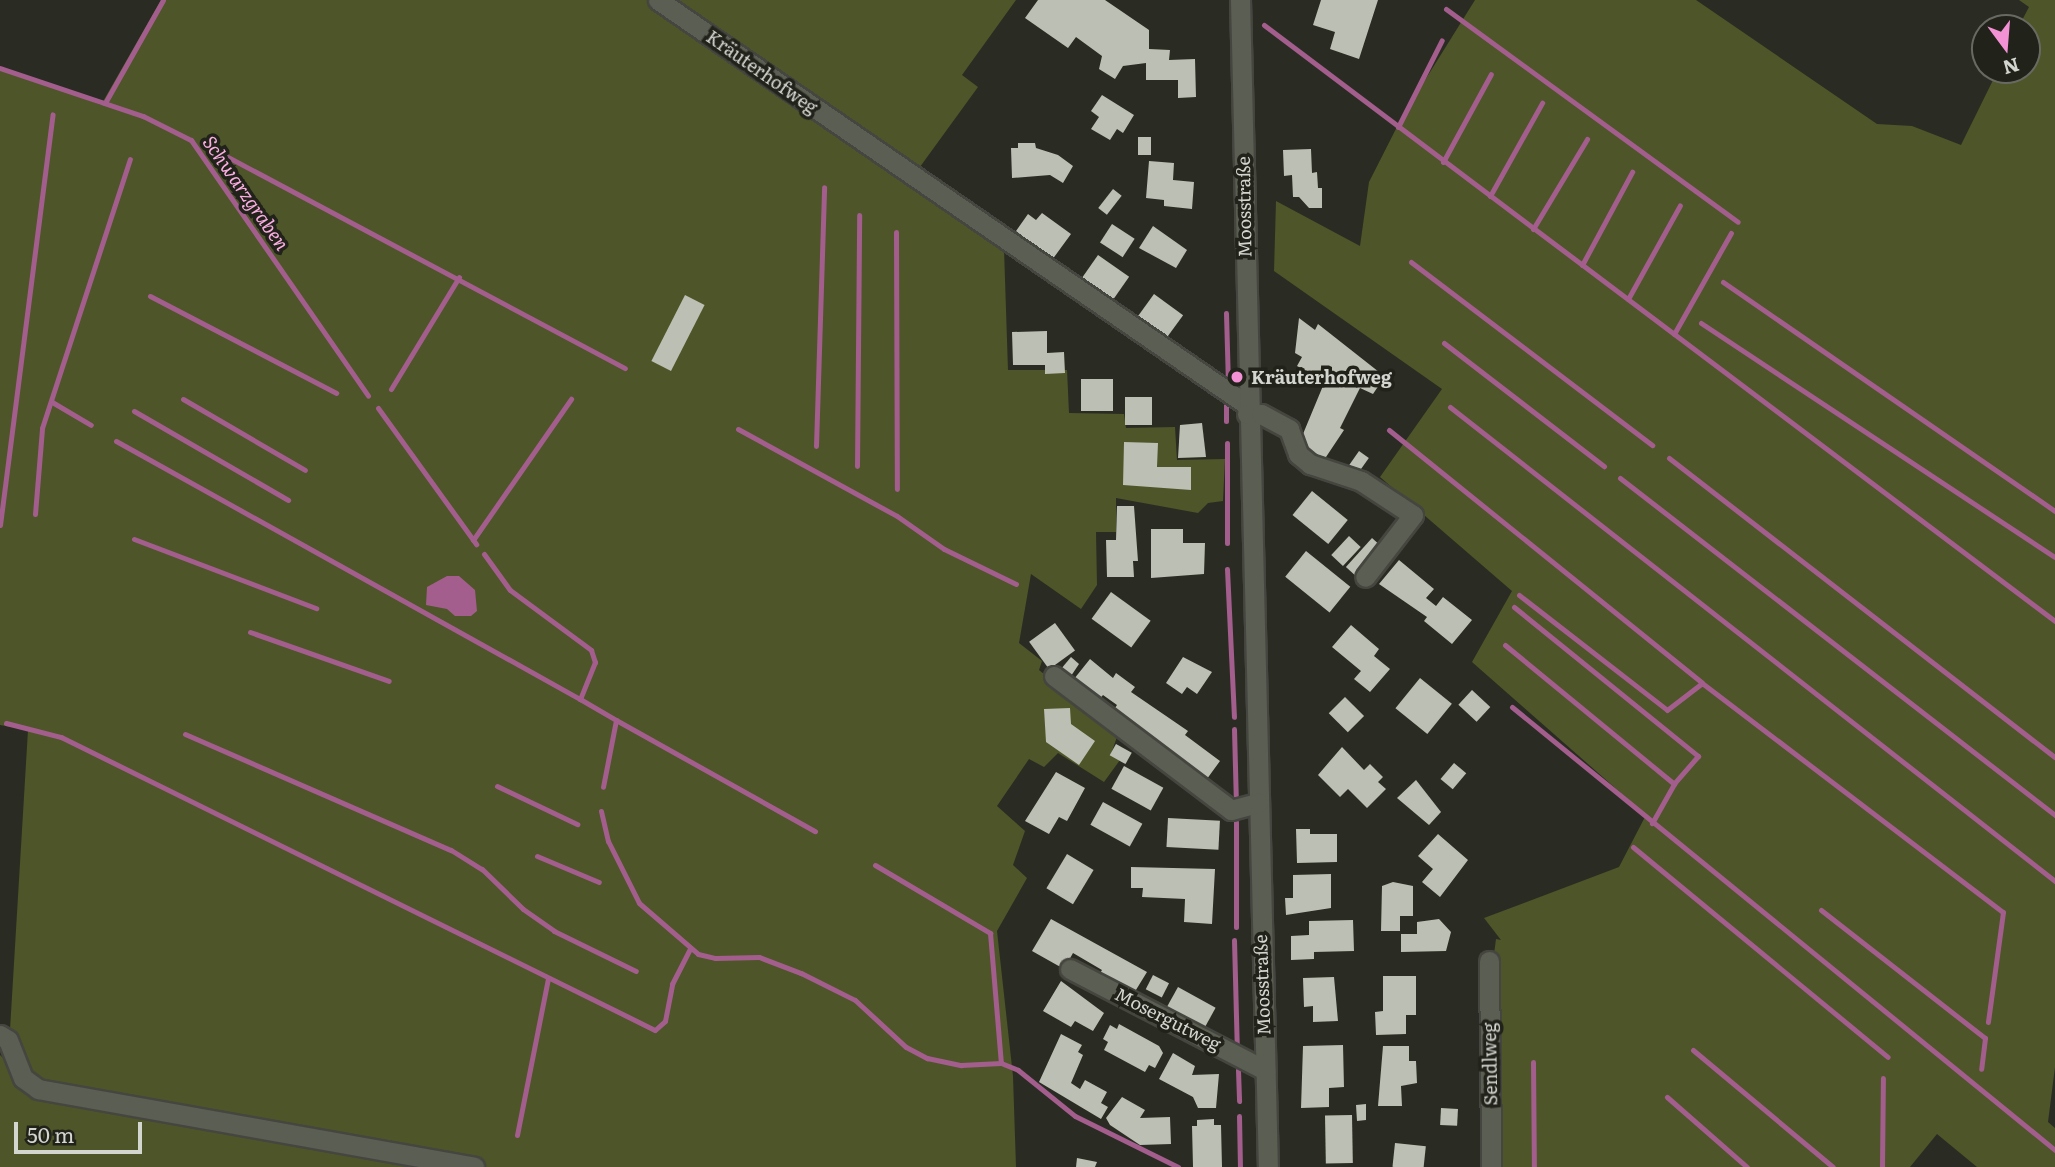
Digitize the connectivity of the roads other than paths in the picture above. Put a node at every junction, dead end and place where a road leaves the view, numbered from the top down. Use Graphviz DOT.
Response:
graph roads {
  1 [pos="658,0"];
  2 [pos="1240,0"];
  3 [pos="1247,410"];
  4 [pos="1365,578"];
  5 [pos="1054,676"];
  6 [pos="1258,803"];
  7 [pos="1489,961"];
  8 [pos="1070,969"];
  9 [pos="0,1035"];
  10 [pos="1265,1070"];
  11 [pos="474,1167"];
  12 [pos="1268,1167"];
  13 [pos="1491,1167"];
  1 -- 3 [label="street, Kräuterhofweg"];
  2 -- 3 [label="street, Moosstraße"];
  3 -- 4 [label="street"];
  3 -- 6 [label="street, Moosstraße"];
  5 -- 6 [label="street"];
  6 -- 10 [label="street, Moosstraße"];
  7 -- 13 [label="street, Sendlweg"];
  8 -- 10 [label="street, Mosergutweg"];
  9 -- 11 [label="street"];
  10 -- 12 [label="street, Moosstraße"];
}
